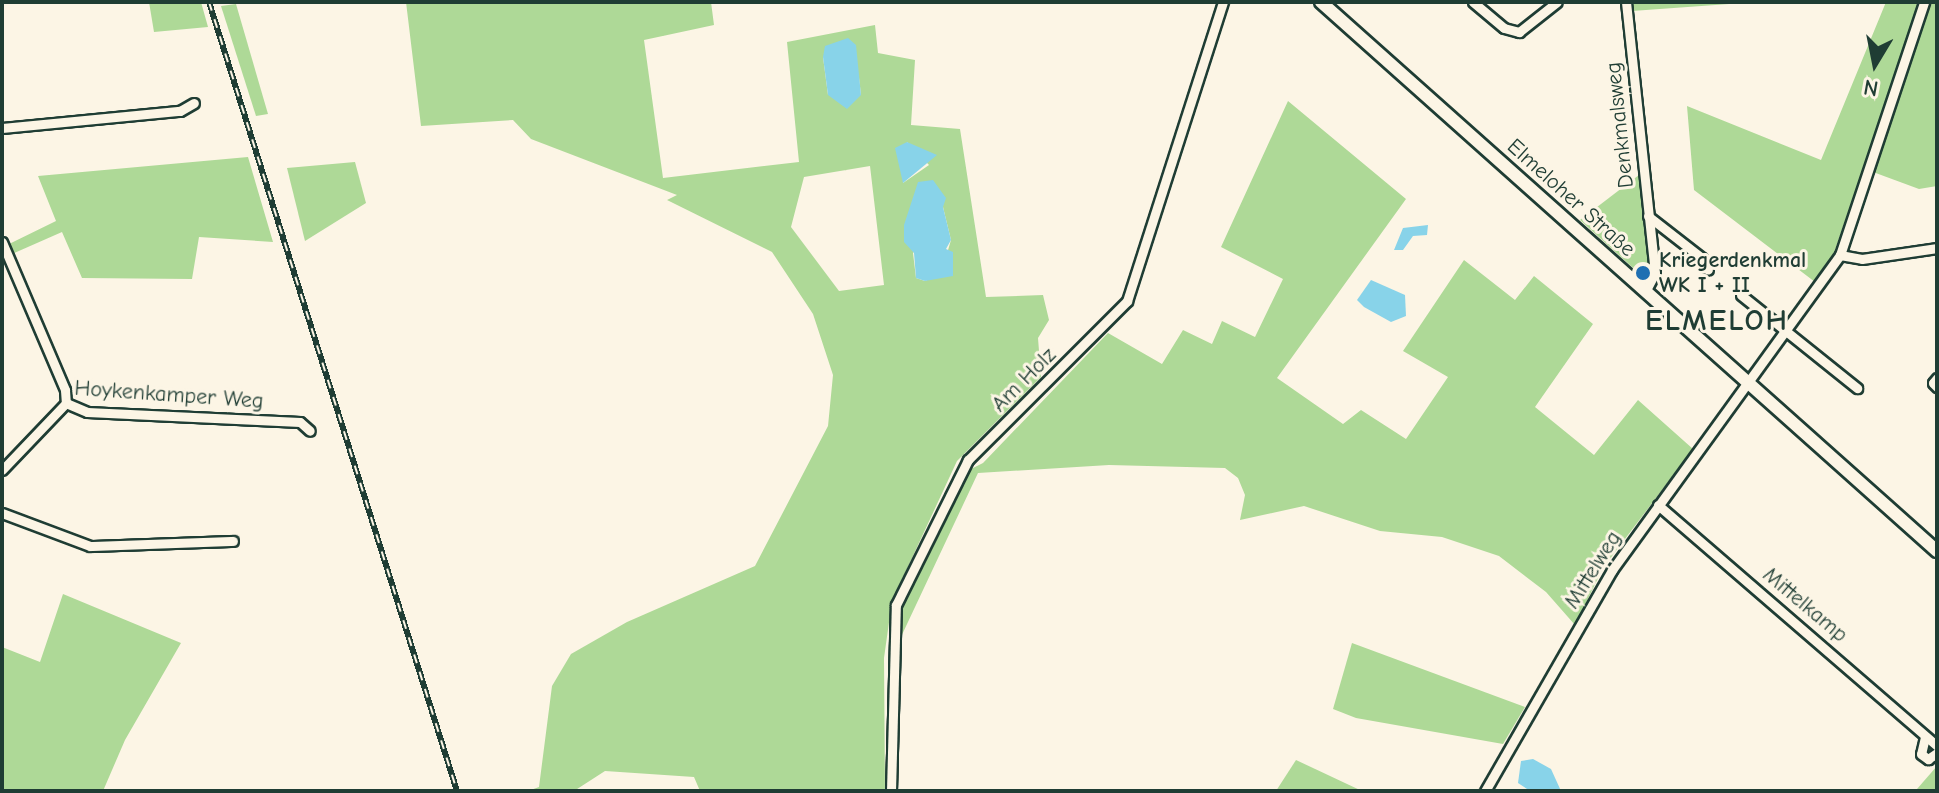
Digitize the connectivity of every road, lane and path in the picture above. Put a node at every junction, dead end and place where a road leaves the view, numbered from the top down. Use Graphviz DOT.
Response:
graph roads {
  1 [pos="1223,2"];
  2 [pos="1321,2"];
  3 [pos="1473,2"];
  4 [pos="1557,2"];
  5 [pos="1626,2"];
  6 [pos="1924,2"];
  7 [pos="194,103"];
  8 [pos="2,128"];
  9 [pos="1648,216"];
  10 [pos="2,242"];
  11 [pos="1937,248"];
  12 [pos="1840,255"];
  13 [pos="5,256"];
  14 [pos="1708,270"];
  15 [pos="1646,290"];
  16 [pos="1741,295"];
  17 [pos="1786,330"];
  18 [pos="1937,378"];
  19 [pos="1749,379"];
  20 [pos="1937,387"];
  21 [pos="1857,388"];
  22 [pos="66,403"];
  23 [pos="310,431"];
  24 [pos="2,470"];
  25 [pos="1658,505"];
  26 [pos="2,513"];
  27 [pos="233,541"];
  28 [pos="1937,551"];
  29 [pos="1925,737"];
  30 [pos="1937,746"];
  31 [pos="1937,753"];
  32 [pos="891,791"];
  33 [pos="1485,791"];
  1 -- 32 [label="street, Am Holz"];
  2 -- 15 [label="street, Elmeloher Straße"];
  3 -- 4 [label="street"];
  5 -- 9 [label="street, Denkmalsweg"];
  6 -- 12 [label="street, Mittelweg"];
  7 -- 8 [label="street"];
  9 -- 14 [label="street"];
  9 -- 15 [label="street, Denkmalsweg"];
  10 -- 13 [label="street"];
  11 -- 12 [label="street"];
  12 -- 17 [label="street, Mittelweg"];
  13 -- 22 [label="street"];
  15 -- 19 [label="street, Elmeloher Straße"];
  16 -- 17 [label="street"];
  17 -- 19 [label="street, Mittelweg"];
  17 -- 21 [label="street"];
  18 -- 20 [label="street"];
  19 -- 25 [label="street, Mittelweg"];
  19 -- 28 [label="street, Elmeloher Straße"];
  22 -- 23 [label="street, Hoykenkamper Weg"];
  22 -- 24 [label="street, Hoykenkamper Weg"];
  25 -- 29 [label="street, Mittelkamp"];
  25 -- 33 [label="street, Mittelweg"];
  26 -- 27 [label="street"];
  29 -- 30 [label="street, Mittelkamp"];
  29 -- 31 [label="street, Mittelkamp"];
}
